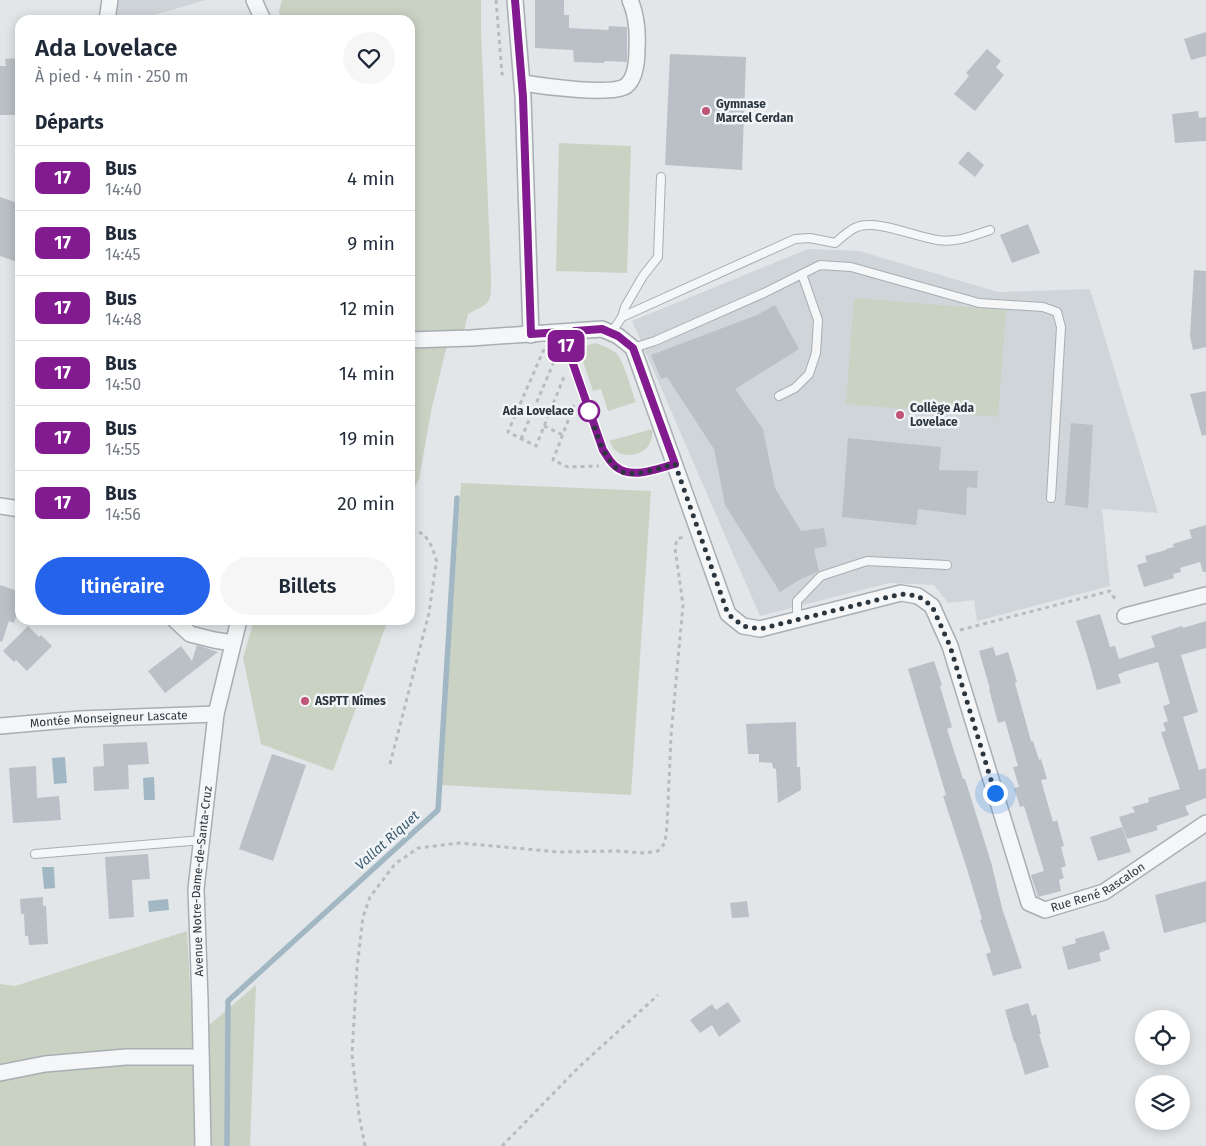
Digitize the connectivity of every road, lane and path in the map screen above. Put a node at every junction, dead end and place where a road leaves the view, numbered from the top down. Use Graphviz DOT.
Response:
graph roads {
  1 [pos="110,0"];
  2 [pos="254,0"];
  3 [pos="515,0"];
  4 [pos="630,0"];
  5 [pos="108,15"];
  6 [pos="260,15"];
  7 [pos="522,83"];
  8 [pos="661,178"];
  9 [pos="990,230"];
  10 [pos="802,274"];
  11 [pos="622,317"];
  12 [pos="611,333"];
  13 [pos="538,334"];
  14 [pos="563,336"];
  15 [pos="415,340"];
  16 [pos="633,348"];
  17 [pos="571,360"];
  18 [pos="581,389"];
  19 [pos="779,396"];
  20 [pos="544,426"];
  21 [pos="562,435"];
  22 [pos="521,439"];
  23 [pos="675,464"];
  24 [pos="614,466"];
  25 [pos="1051,498"];
  26 [pos="0,506"];
  27 [pos="15,508"];
  28 [pos="415,531"];
  29 [pos="699,532"];
  30 [pos="947,565"];
  31 [pos="1206,595"];
  32 [pos="1125,616"];
  33 [pos="797,620"];
  34 [pos="180,625"];
  35 [pos="238,625"];
  36 [pos="944,634"];
  37 [pos="233,643"];
  38 [pos="216,714"];
  39 [pos="0,726"];
  40 [pos="390,764"];
  41 [pos="1206,823"];
  42 [pos="202,840"];
  43 [pos="35,854"];
  44 [pos="658,995"];
  45 [pos="201,1057"];
  46 [pos="0,1073"];
  47 [pos="203,1146"];
  48 [pos="365,1146"];
  49 [pos="502,1146"];
  1 -- 5 [label="street"];
  2 -- 6 [label="street"];
  3 -- 7 [label="street"];
  4 -- 7 [label="street"];
  7 -- 13 [label="street"];
  8 -- 11 [label="lane"];
  9 -- 11 [label="lane"];
  10 -- 16 [label="lane"];
  10 -- 19 [label="lane"];
  10 -- 25 [label="lane"];
  11 -- 12 [label="lane"];
  12 -- 14 [label="street"];
  12 -- 16 [label="street"];
  13 -- 14 [label="street"];
  13 -- 15 [label="street"];
  13 -- 22 [label="path"];
  14 -- 17 [label="lane"];
  14 -- 22 [label="path"];
  16 -- 23 [label="street, Rue René Rascalon"];
  17 -- 18 [label="lane"];
  17 -- 20 [label="path"];
  18 -- 21 [label="path"];
  18 -- 24 [label="lane"];
  20 -- 21 [label="path"];
  20 -- 22 [label="path"];
  21 -- 24 [label="path"];
  23 -- 24 [label="lane"];
  23 -- 29 [label="street, Rue René Rascalon"];
  26 -- 27 [label="street"];
  28 -- 40 [label="path"];
  29 -- 33 [label="street, Rue René Rascalon"];
  29 -- 48 [label="path"];
  30 -- 33 [label="lane"];
  31 -- 32 [label="street"];
  32 -- 36 [label="path"];
  33 -- 36 [label="street, Rue René Rascalon"];
  34 -- 37 [label="street"];
  35 -- 37 [label="street, Avenue Notre-Dame-de-Santa-Cruz"];
  36 -- 41 [label="street, Rue René Rascalon"];
  37 -- 38 [label="street, Avenue Notre-Dame-de-Santa-Cruz"];
  38 -- 39 [label="street, Montée Monseigneur Lascate"];
  38 -- 42 [label="street, Avenue Notre-Dame-de-Santa-Cruz"];
  42 -- 43 [label="lane"];
  42 -- 45 [label="street, Avenue Notre-Dame-de-Santa-Cruz"];
  44 -- 49 [label="path"];
  45 -- 46 [label="street"];
  45 -- 47 [label="street, Avenue Notre-Dame-de-Santa-Cruz"];
}
